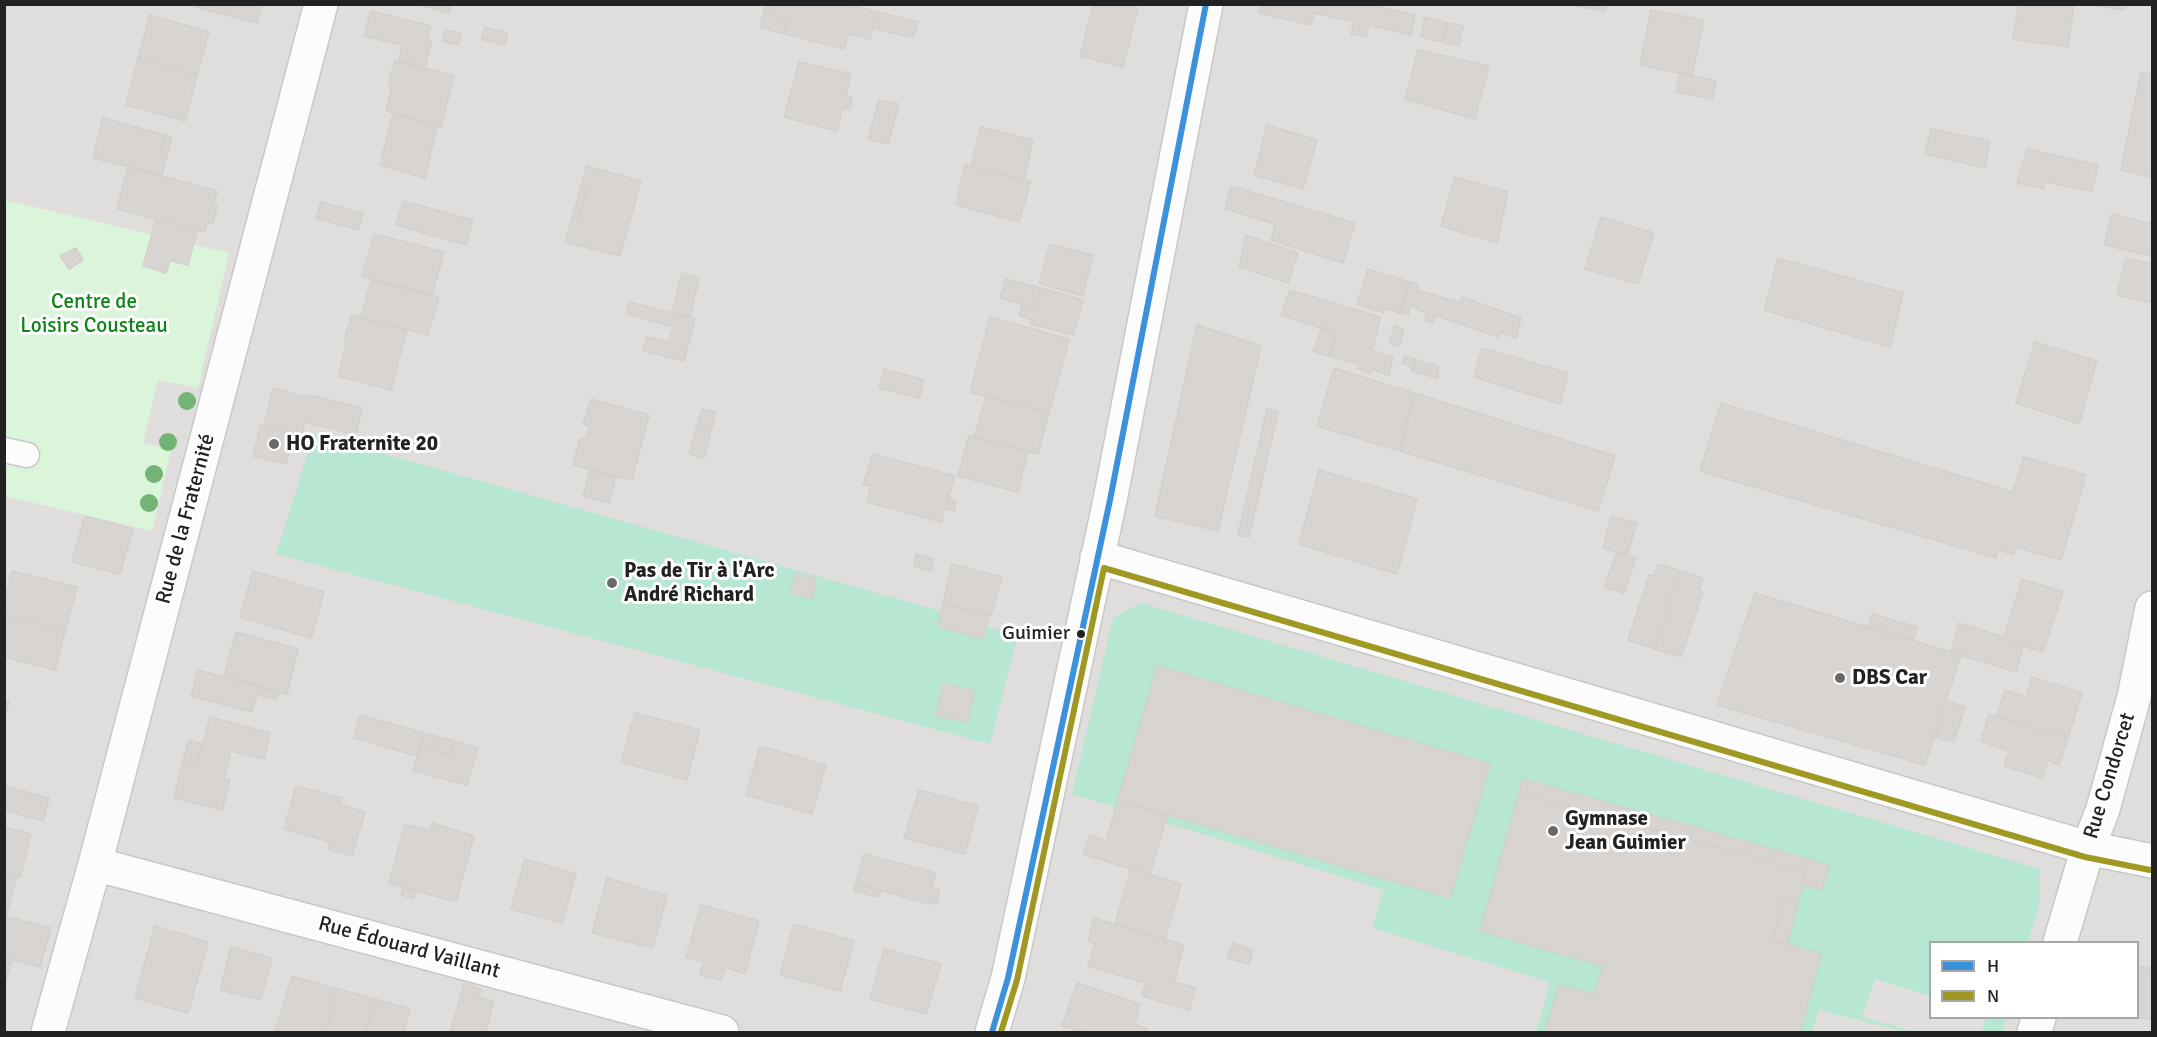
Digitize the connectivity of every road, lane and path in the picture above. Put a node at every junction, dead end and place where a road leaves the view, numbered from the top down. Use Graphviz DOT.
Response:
graph roads {
  1 [pos="321,4"];
  2 [pos="1206,4"];
  3 [pos="1097,557"];
  4 [pos="2152,608"];
  5 [pos="2088,848"];
  6 [pos="2152,861"];
  7 [pos="95,864"];
  8 [pos="2060,941"];
  9 [pos="48,1032"];
  10 [pos="722,1032"];
  11 [pos="992,1032"];
  1 -- 7 [label="street, Rue de la Fraternité"];
  2 -- 3 [label="street"];
  3 -- 5 [label="street"];
  3 -- 11 [label="street"];
  4 -- 5 [label="street, Rue Condorcet"];
  5 -- 6 [label="street"];
  5 -- 8 [label="street, Rue Condorcet"];
  7 -- 9 [label="street, Rue de la Fraternité"];
  7 -- 10 [label="street, Rue Édouard Vaillant"];
}
